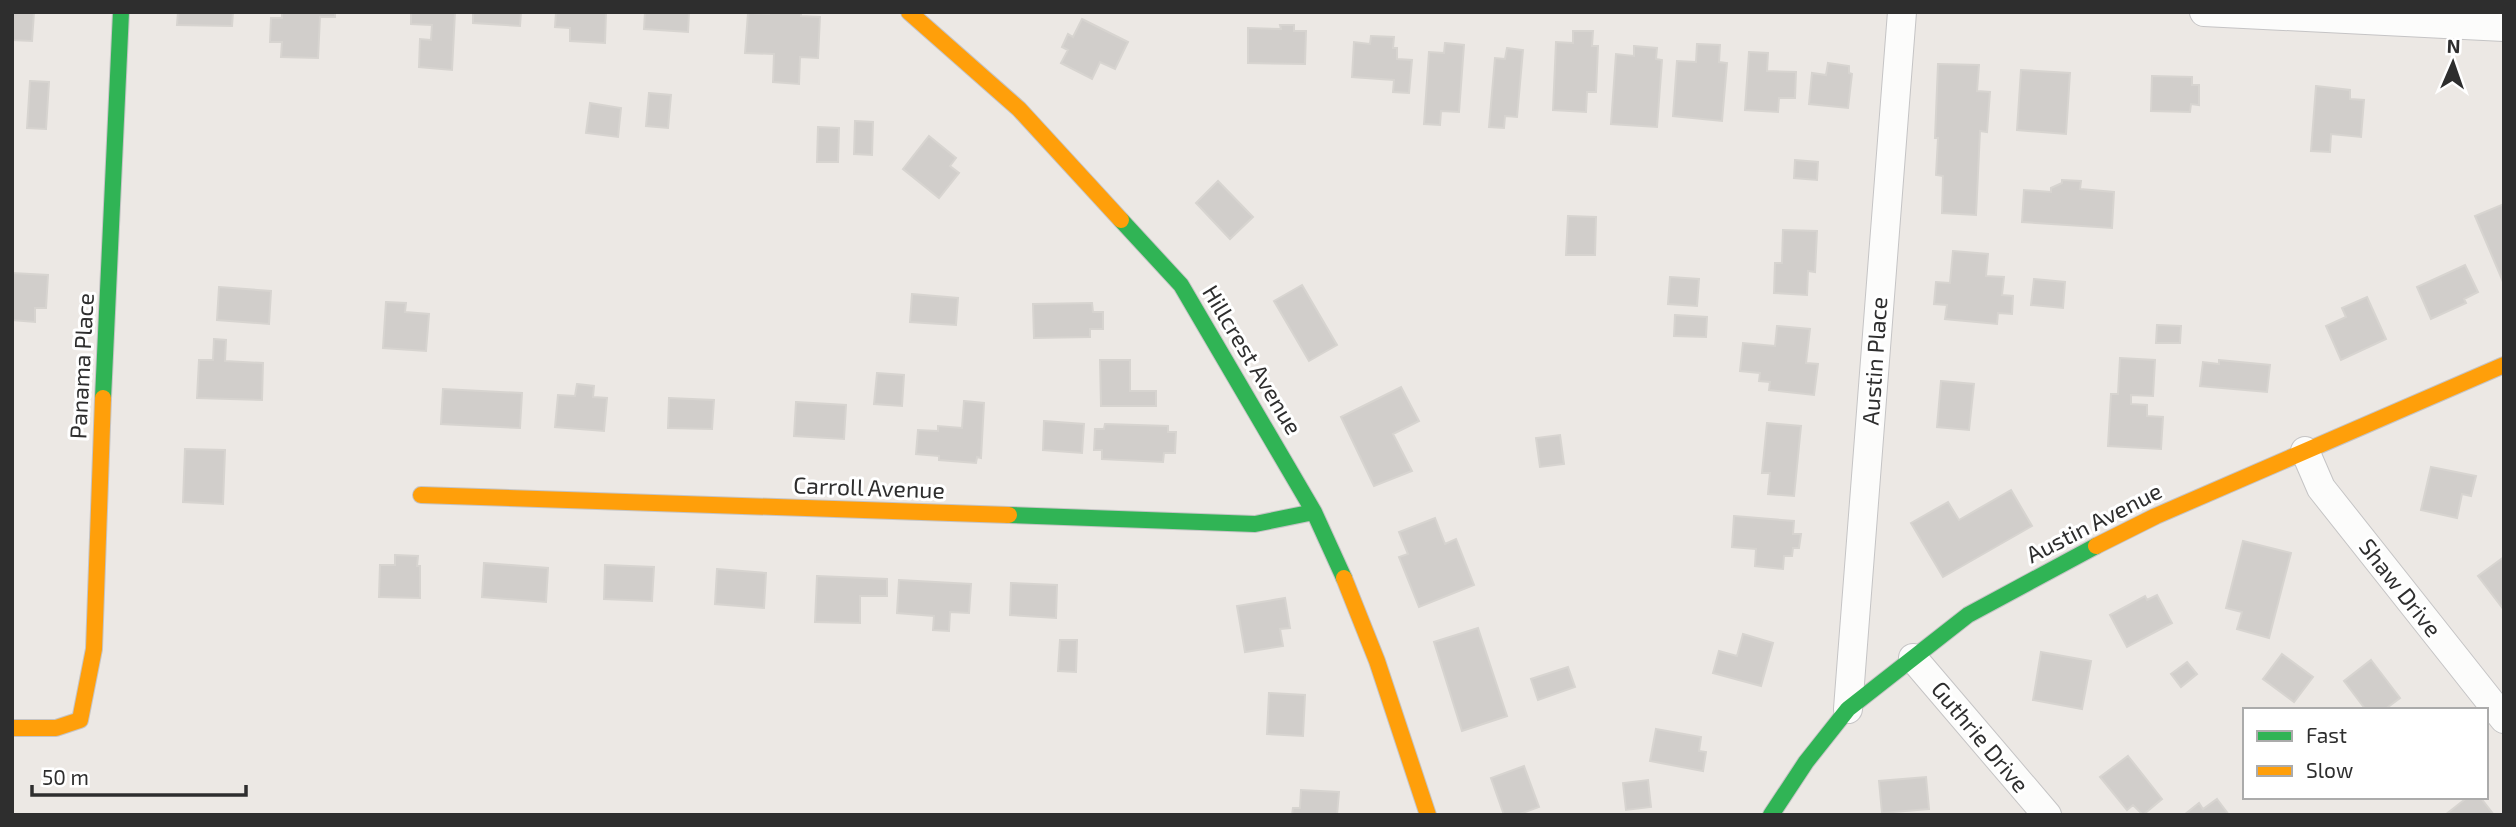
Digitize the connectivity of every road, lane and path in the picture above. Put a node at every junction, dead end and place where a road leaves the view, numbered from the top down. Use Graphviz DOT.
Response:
graph roads {
  1 [pos="121,12"];
  2 [pos="909,12"];
  3 [pos="1902,12"];
  4 [pos="2204,12"];
  5 [pos="2504,27"];
  6 [pos="2504,365"];
  7 [pos="2305,451"];
  8 [pos="421,495"];
  9 [pos="1314,512"];
  10 [pos="1913,658"];
  11 [pos="1848,709"];
  12 [pos="2504,719"];
  13 [pos="12,728"];
  14 [pos="1428,815"];
  15 [pos="1770,815"];
  16 [pos="2047,815"];
  1 -- 13 [label="street, Panama Place"];
  2 -- 9 [label="street, Hillcrest Avenue"];
  3 -- 11 [label="street, Austin Place"];
  4 -- 5 [label="street"];
  6 -- 7 [label="street, Austin Avenue"];
  7 -- 10 [label="street, Austin Avenue"];
  7 -- 12 [label="street, Shaw Drive"];
  8 -- 9 [label="street, Carroll Avenue"];
  9 -- 14 [label="street, Hillcrest Avenue"];
  10 -- 11 [label="street, Austin Avenue"];
  10 -- 16 [label="street, Guthrie Drive"];
  11 -- 15 [label="street, Austin Avenue"];
}
